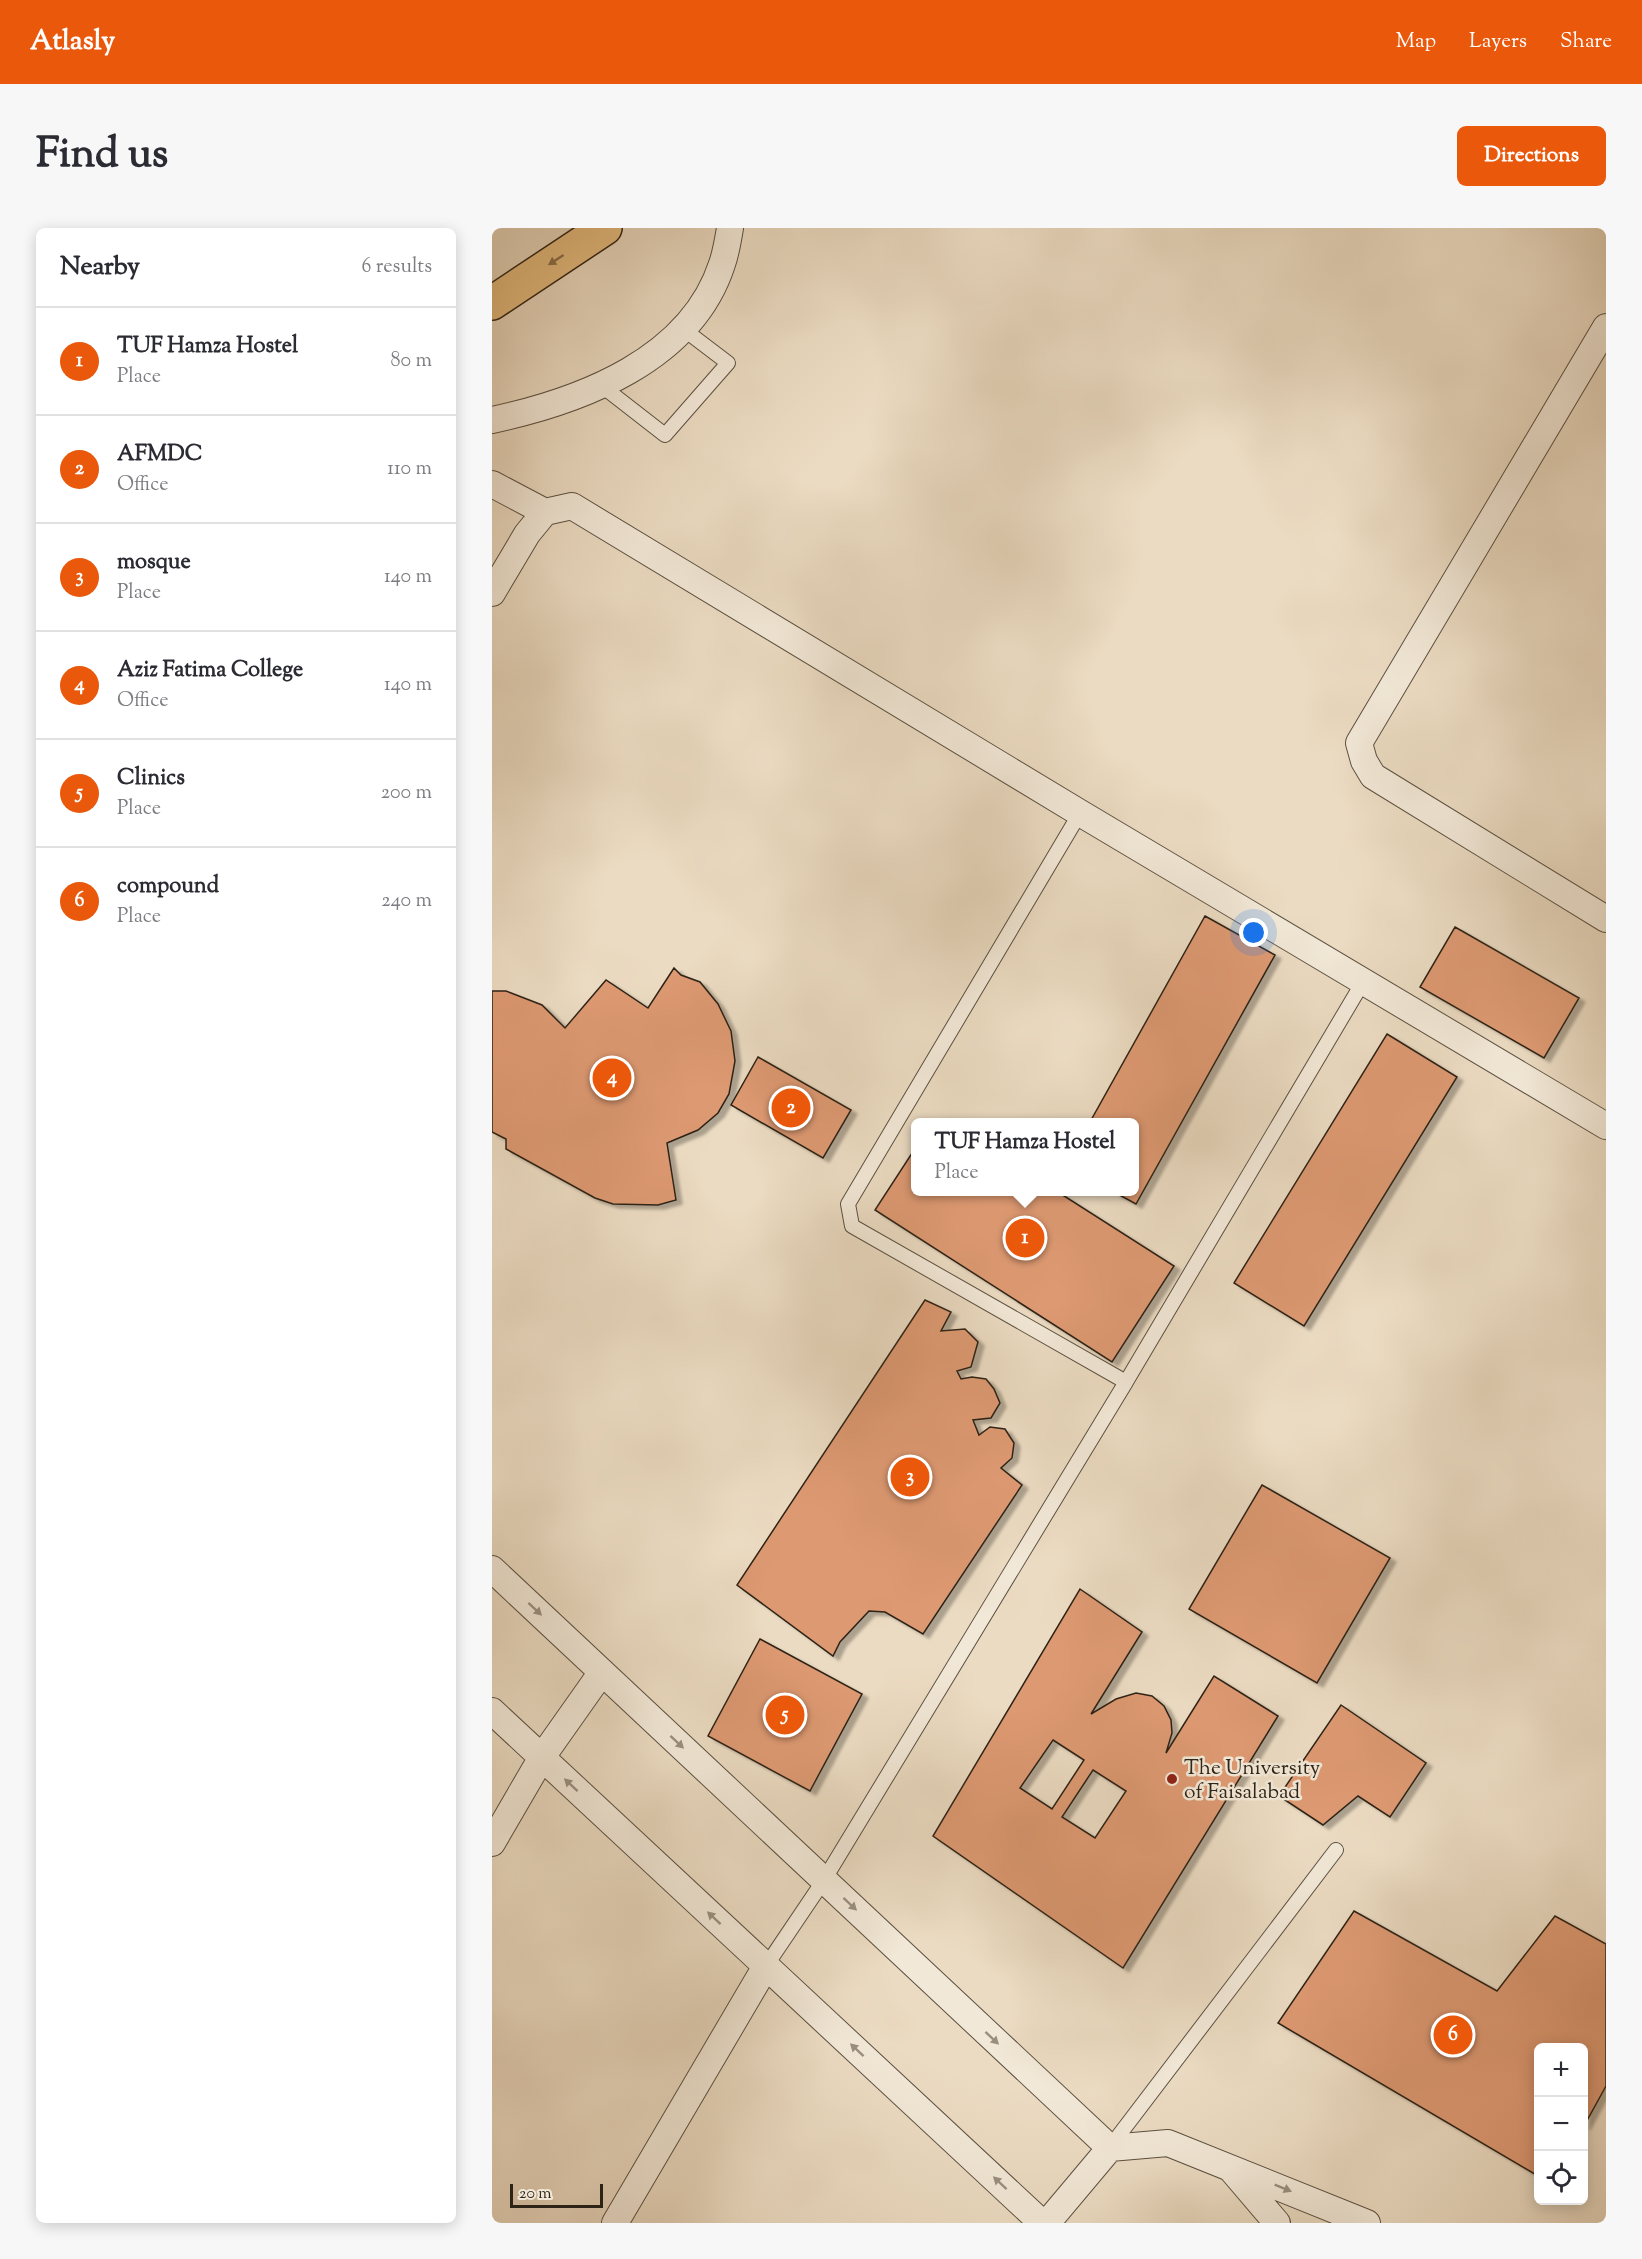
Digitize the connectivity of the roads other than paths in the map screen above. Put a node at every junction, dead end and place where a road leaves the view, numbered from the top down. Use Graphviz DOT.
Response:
graph roads {
  1 [pos="605,228"];
  2 [pos="730,228"];
  3 [pos="492,303"];
  4 [pos="1606,327"];
  5 [pos="682,328"];
  6 [pos="602,386"];
  7 [pos="492,420"];
  8 [pos="492,484"];
  9 [pos="545,512"];
  10 [pos="492,593"];
  11 [pos="1080,813"];
  12 [pos="1606,919"];
  13 [pos="1364,982"];
  14 [pos="1603,1116"];
  15 [pos="1126,1382"];
  16 [pos="492,1569"];
  17 [pos="602,1672"];
  18 [pos="492,1711"];
  19 [pos="542,1757"];
  20 [pos="492,1843"];
  21 [pos="1336,1851"];
  22 [pos="824,1880"];
  23 [pos="766,1966"];
  24 [pos="1110,2148"];
  25 [pos="1229,2166"];
  26 [pos="615,2223"];
  27 [pos="1045,2223"];
  28 [pos="1277,2223"];
  29 [pos="1368,2223"];
  1 -- 3 [label="main road, one-way"];
  2 -- 5 [label="street"];
  4 -- 12 [label="street"];
  5 -- 6 [label="street"];
  5 -- 6 [label="lane"];
  6 -- 7 [label="street"];
  8 -- 9 [label="street"];
  9 -- 10 [label="street"];
  9 -- 11 [label="street"];
  11 -- 13 [label="street"];
  11 -- 15 [label="lane"];
  13 -- 14 [label="street"];
  13 -- 15 [label="lane"];
  15 -- 22 [label="lane"];
  16 -- 17 [label="street, one-way"];
  17 -- 19 [label="street"];
  17 -- 22 [label="street, one-way"];
  18 -- 19 [label="street"];
  19 -- 20 [label="street"];
  23 -- 19 [label="street, one-way"];
  21 -- 24 [label="lane"];
  22 -- 23 [label="lane"];
  22 -- 24 [label="street, one-way"];
  23 -- 26 [label="street"];
  27 -- 23 [label="street, one-way"];
  24 -- 25 [label="street"];
  24 -- 27 [label="street"];
  25 -- 28 [label="street"];
  25 -- 29 [label="street, one-way"];
}
